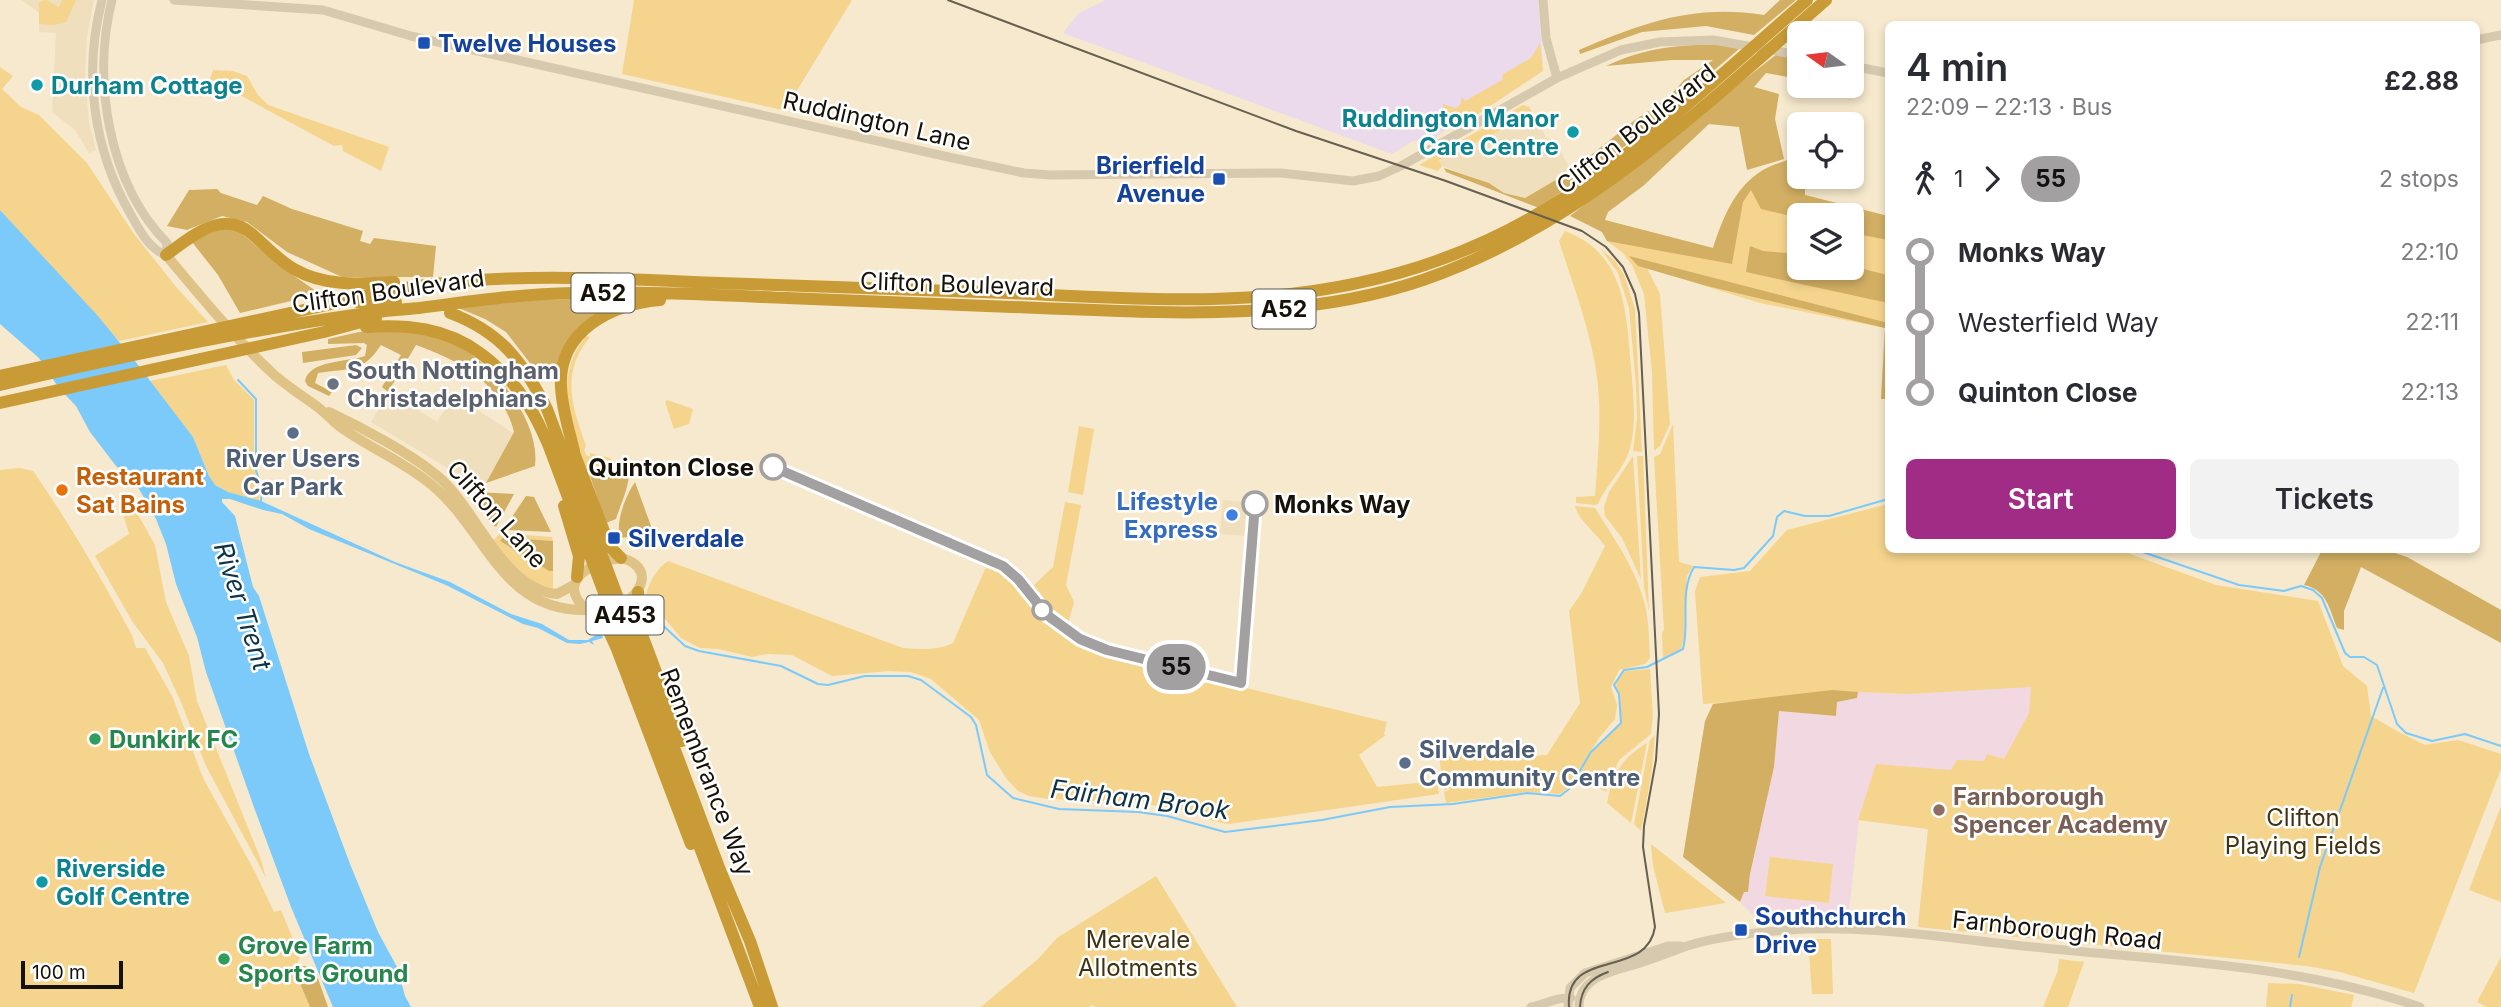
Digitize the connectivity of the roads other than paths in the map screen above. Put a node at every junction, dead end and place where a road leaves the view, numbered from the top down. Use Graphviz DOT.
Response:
graph roads {
  1 [pos="174,0"];
  2 [pos="1543,0"];
  3 [pos="1807,0"];
  4 [pos="1826,0"];
  5 [pos="111,1"];
  6 [pos="2501,35"];
  7 [pos="2480,39"];
  8 [pos="1787,53"];
  9 [pos="1864,69"];
  10 [pos="1885,73"];
  11 [pos="1557,78"];
  12 [pos="166,255"];
  13 [pos="454,282"];
  14 [pos="789,298"];
  15 [pos="396,302"];
  16 [pos="336,303"];
  17 [pos="417,308"];
  18 [pos="450,313"];
  19 [pos="288,319"];
  20 [pos="324,332"];
  21 [pos="513,354"];
  22 [pos="500,370"];
  23 [pos="0,376"];
  24 [pos="0,385"];
  25 [pos="0,403"];
  26 [pos="318,407"];
  27 [pos="554,441"];
  28 [pos="574,451"];
  29 [pos="621,558"];
  30 [pos="576,581"];
  31 [pos="638,592"];
  32 [pos="593,611"];
  33 [pos="743,942"];
  34 [pos="1686,946"];
  35 [pos="1568,1004"];
  36 [pos="1578,1004"];
  37 [pos="1545,1006"];
  38 [pos="760,1007"];
  39 [pos="772,1007"];
  40 [pos="1531,1007"];
  41 [pos="2420,1007"];
  1 -- 11 [label="main road, Ruddington Lane"];
  2 -- 11 [label="main road"];
  3 -- 13 [label="highway, Clifton Boulevard / A52"];
  4 -- 14 [label="highway, Clifton Boulevard / A52"];
  5 -- 12 [label="main road, Clifton Lane"];
  6 -- 7 [label="main road"];
  8 -- 11 [label="main road, Ruddington Lane"];
  9 -- 10 [label="main road"];
  12 -- 13 [label="highway, A52"];
  12 -- 26 [label="main road, Clifton Lane / A453"];
  13 -- 16 [label="highway, Clifton Boulevard / A52"];
  14 -- 17 [label="highway, Clifton Boulevard / A52"];
  14 -- 28 [label="highway"];
  15 -- 16 [label="highway"];
  16 -- 19 [label="highway, Clifton Boulevard / A52"];
  17 -- 19 [label="highway, Clifton Boulevard / A52"];
  17 -- 20 [label="highway, A52"];
  18 -- 21 [label="highway, Remembrance Way / A453"];
  19 -- 23 [label="highway, Clifton Boulevard / A52"];
  19 -- 24 [label="highway, Clifton Boulevard / A52"];
  20 -- 22 [label="highway, A453"];
  20 -- 25 [label="highway, Clifton Boulevard / A52"];
  21 -- 27 [label="highway, Remembrance Way / A453"];
  21 -- 28 [label="highway"];
  22 -- 27 [label="highway, Remembrance Way / A453"];
  22 -- 30 [label="highway"];
  26 -- 30 [label="main road, Clifton Lane / A453"];
  26 -- 32 [label="main road, Clifton Lane / A453"];
  27 -- 33 [label="highway, Remembrance Way / A453"];
  28 -- 29 [label="highway"];
  29 -- 30 [label="main road, A453"];
  29 -- 31 [label="main road, A453"];
  30 -- 32 [label="main road, A453"];
  31 -- 32 [label="main road, A453"];
  31 -- 33 [label="highway"];
  32 -- 33 [label="highway"];
  33 -- 38 [label="highway, Remembrance Way / A453"];
  33 -- 39 [label="highway, Remembrance Way / A453"];
  34 -- 35 [label="main road, Farnborough Road"];
  34 -- 36 [label="main road, Farnborough Road"];
  34 -- 41 [label="main road, Farnborough Road"];
  35 -- 36 [label="main road, Farnborough Road"];
  35 -- 37 [label="main road"];
  37 -- 40 [label="main road"];
}
